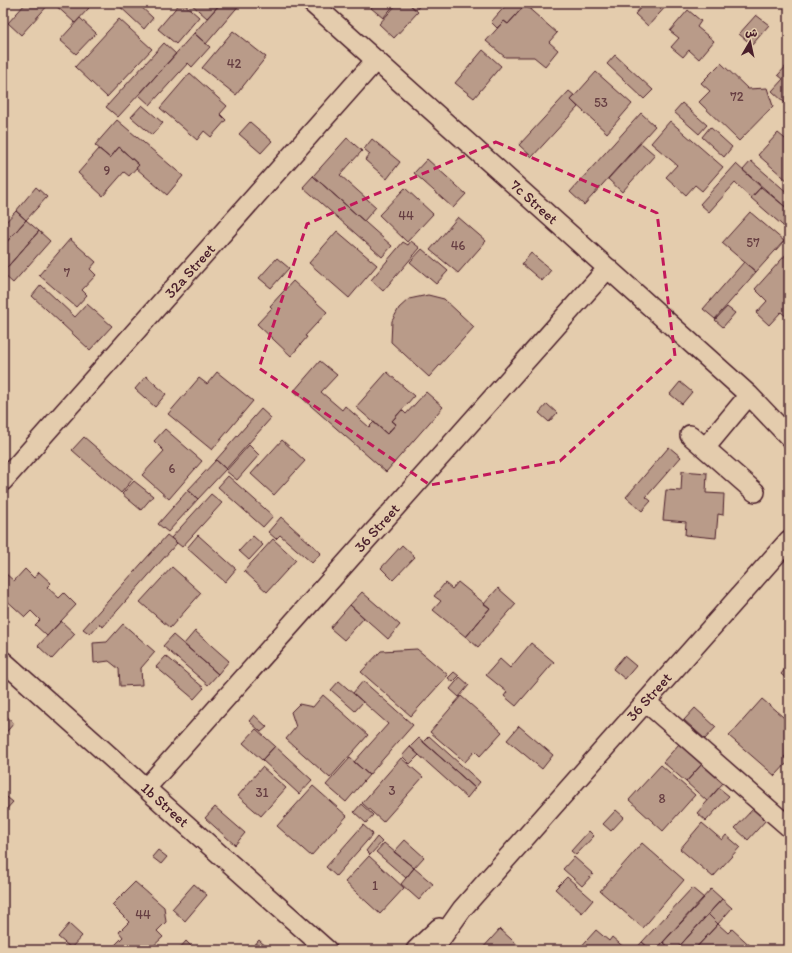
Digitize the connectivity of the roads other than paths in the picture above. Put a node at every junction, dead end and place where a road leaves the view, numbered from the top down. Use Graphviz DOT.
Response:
graph roads {
  1 [pos="312,3"];
  2 [pos="376,60"];
  3 [pos="608,268"];
  4 [pos="753,398"];
  5 [pos="789,422"];
  6 [pos="690,435"];
  7 [pos="789,436"];
  8 [pos="705,448"];
  9 [pos="3,481"];
  10 [pos="755,492"];
  11 [pos="789,540"];
  12 [pos="3,661"];
  13 [pos="646,702"];
  14 [pos="146,788"];
  15 [pos="789,827"];
  16 [pos="462,909"];
  17 [pos="327,950"];
  18 [pos="416,950"];
  19 [pos="433,950"];
  1 -- 2 [label="street, 7c Street"];
  2 -- 3 [label="street, 7c Street"];
  2 -- 9 [label="street, 32a Street"];
  3 -- 4 [label="street, 7c Street"];
  3 -- 14 [label="street, 36 Street"];
  4 -- 5 [label="street, 7c Street"];
  4 -- 7 [label="street, 7c Street"];
  4 -- 8 [label="street"];
  6 -- 8 [label="street"];
  8 -- 10 [label="street"];
  11 -- 13 [label="street, 36 Street"];
  12 -- 14 [label="street, 1b Street"];
  13 -- 15 [label="street"];
  13 -- 16 [label="street, 36 Street"];
  14 -- 17 [label="street, 1b Street"];
  16 -- 18 [label="street, 36 Street"];
  16 -- 19 [label="street, 36 Street"];
}
